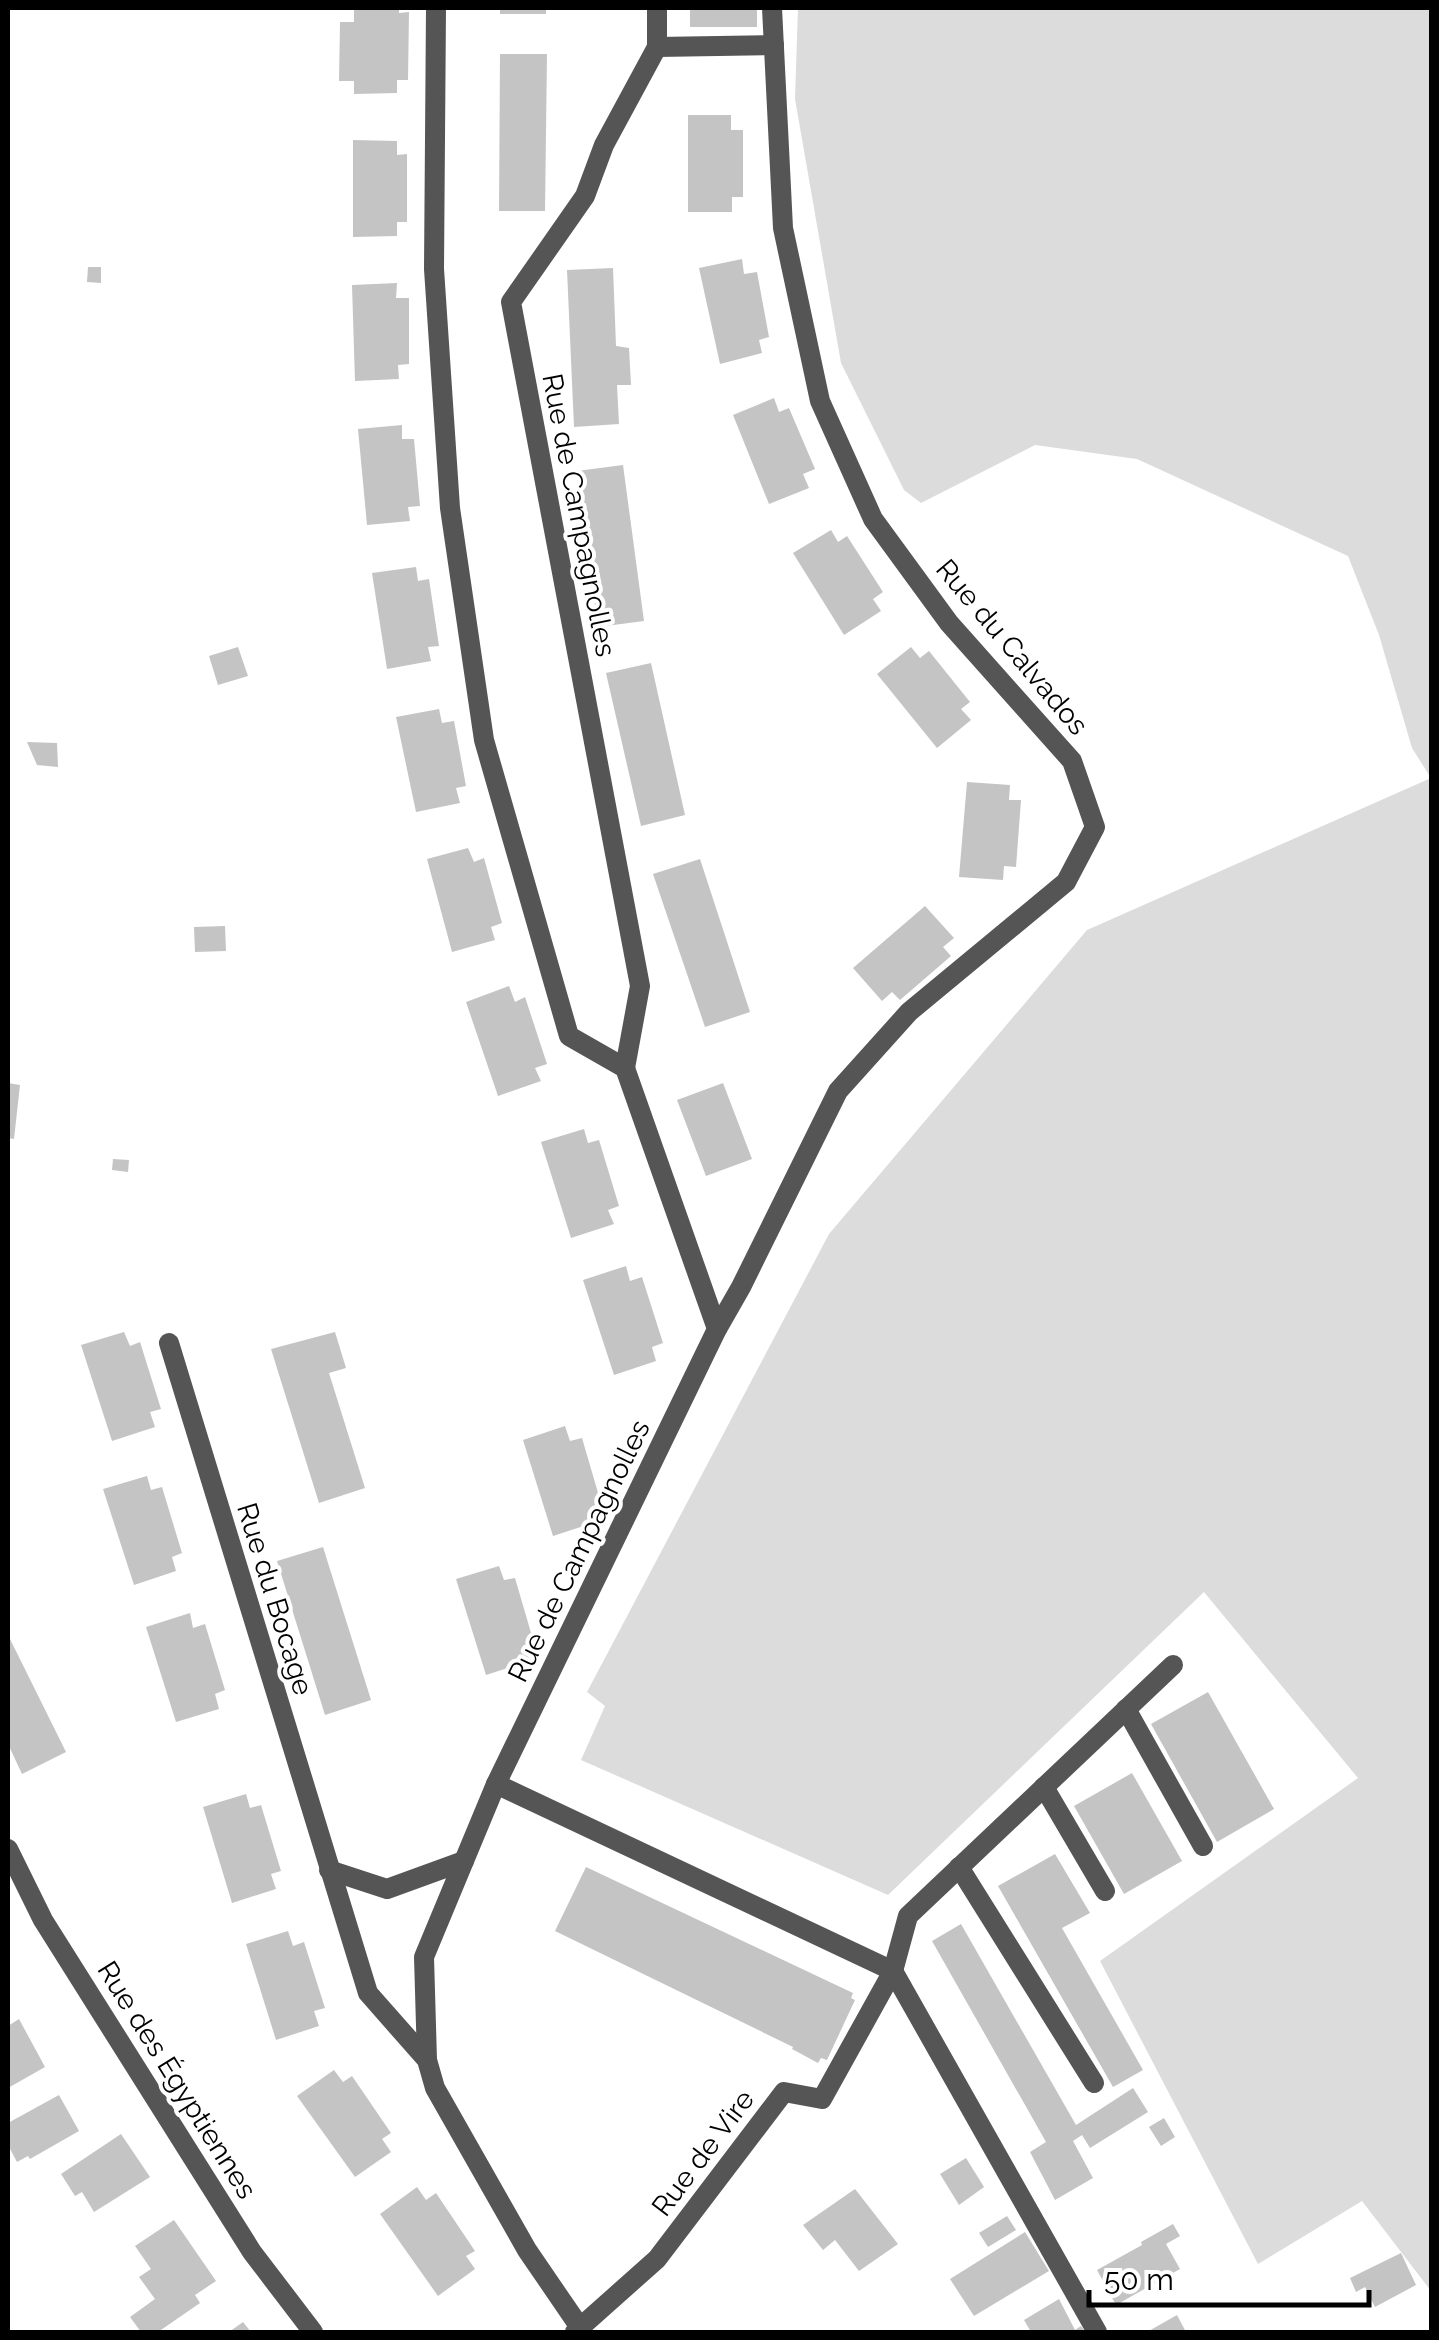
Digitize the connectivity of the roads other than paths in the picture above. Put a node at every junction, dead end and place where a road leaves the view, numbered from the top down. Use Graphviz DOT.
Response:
graph roads {
  1 [pos="436,8"];
  2 [pos="657,8"];
  3 [pos="772,8"];
  4 [pos="774,45"];
  5 [pos="657,47"];
  6 [pos="625,1068"];
  7 [pos="717,1329"];
  8 [pos="169,1343"];
  9 [pos="1173,1665"];
  10 [pos="1126,1709"];
  11 [pos="496,1784"];
  12 [pos="1044,1787"];
  13 [pos="1204,1846"];
  14 [pos="8,1849"];
  15 [pos="464,1862"];
  16 [pos="959,1867"];
  17 [pos="329,1870"];
  18 [pos="1105,1891"];
  19 [pos="893,1971"];
  20 [pos="427,2060"];
  21 [pos="1094,2083"];
  22 [pos="577,2329"];
  23 [pos="313,2332"];
  24 [pos="1096,2332"];
  1 -- 6 [label="street"];
  2 -- 5 [label="street, Rue de Campagnolles"];
  3 -- 4 [label="street, Rue du Calvados"];
  4 -- 5 [label="street"];
  4 -- 7 [label="street, Rue du Calvados"];
  5 -- 6 [label="street, Rue de Campagnolles"];
  6 -- 7 [label="street, Rue de Campagnolles"];
  7 -- 11 [label="street, Rue de Campagnolles"];
  8 -- 17 [label="street, Rue du Bocage"];
  9 -- 10 [label="street, Rue de Vire"];
  10 -- 12 [label="street, Rue de Vire"];
  10 -- 13 [label="street"];
  11 -- 15 [label="street, Rue de Campagnolles"];
  11 -- 19 [label="street"];
  12 -- 16 [label="street, Rue de Vire"];
  12 -- 18 [label="street"];
  14 -- 23 [label="street, Rue des Égyptiennes"];
  15 -- 17 [label="street"];
  15 -- 20 [label="street, Rue de Campagnolles"];
  16 -- 19 [label="street, Rue de Vire"];
  16 -- 21 [label="street"];
  17 -- 20 [label="street, Rue du Bocage"];
  19 -- 22 [label="street, Rue de Vire"];
  19 -- 24 [label="street"];
  20 -- 22 [label="street, Rue du Bocage"];
}
